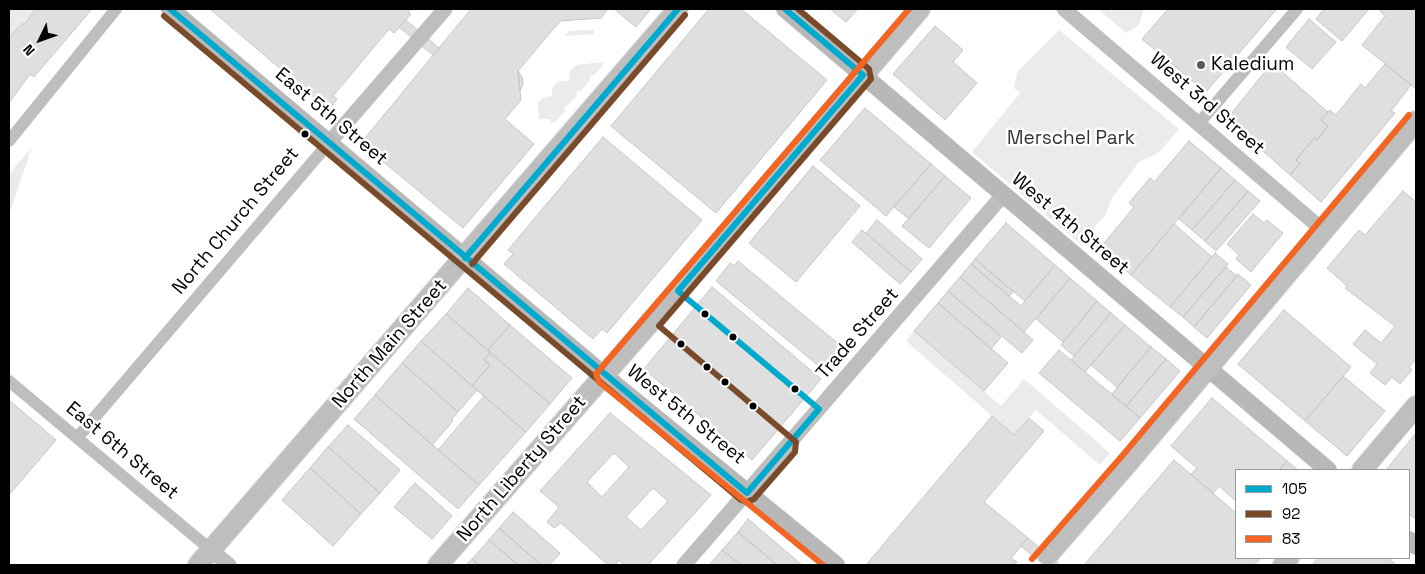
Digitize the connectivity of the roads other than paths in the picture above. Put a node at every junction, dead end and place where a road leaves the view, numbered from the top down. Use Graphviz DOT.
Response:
graph roads {
  1 [pos="116,9"];
  2 [pos="170,9"];
  3 [pos="444,9"];
  4 [pos="678,9"];
  5 [pos="785,9"];
  6 [pos="920,9"];
  7 [pos="1064,9"];
  8 [pos="1297,9"];
  9 [pos="863,75"];
  10 [pos="1416,121"];
  11 [pos="1199,123"];
  12 [pos="9,141"];
  13 [pos="328,144"];
  14 [pos="1003,195"];
  15 [pos="1324,231"];
  16 [pos="465,258"];
  17 [pos="1208,368"];
  18 [pos="605,375"];
  19 [pos="9,381"];
  20 [pos="1416,406"];
  21 [pos="77,438"];
  22 [pos="1327,469"];
  23 [pos="1363,469"];
  24 [pos="747,493"];
  25 [pos="211,550"];
  26 [pos="1043,561"];
  27 [pos="198,565"];
  28 [pos="229,565"];
  29 [pos="438,565"];
  30 [pos="684,565"];
  31 [pos="836,565"];
  1 -- 12 [label="street"];
  2 -- 13 [label="main road, East 5th Street"];
  3 -- 13 [label="street, North Church Street"];
  4 -- 16 [label="main road, North Main Street"];
  5 -- 9 [label="main road, West 4th Street"];
  6 -- 9 [label="main road, North Liberty Street"];
  7 -- 11 [label="street, West 3rd Street"];
  8 -- 11 [label="street"];
  9 -- 14 [label="main road, West 4th Street"];
  9 -- 18 [label="main road, North Liberty Street"];
  10 -- 15 [label="main road"];
  11 -- 15 [label="street, West 3rd Street"];
  13 -- 16 [label="main road, East 5th Street"];
  13 -- 21 [label="street, North Church Street"];
  14 -- 17 [label="main road, West 4th Street"];
  14 -- 24 [label="street, Trade Street"];
  15 -- 17 [label="main road"];
  16 -- 18 [label="main road, West 5th Street"];
  16 -- 25 [label="main road, North Main Street"];
  17 -- 22 [label="main road, West 4th Street"];
  17 -- 26 [label="main road"];
  18 -- 24 [label="main road, West 5th Street"];
  18 -- 29 [label="main road, North Liberty Street"];
  19 -- 21 [label="street, East 6th Street"];
  20 -- 23 [label="main road"];
  21 -- 25 [label="street, East 6th Street"];
  24 -- 30 [label="street, Trade Street"];
  24 -- 31 [label="main road, West 5th Street"];
  25 -- 27 [label="main road, North Main Street"];
  25 -- 28 [label="street"];
}
